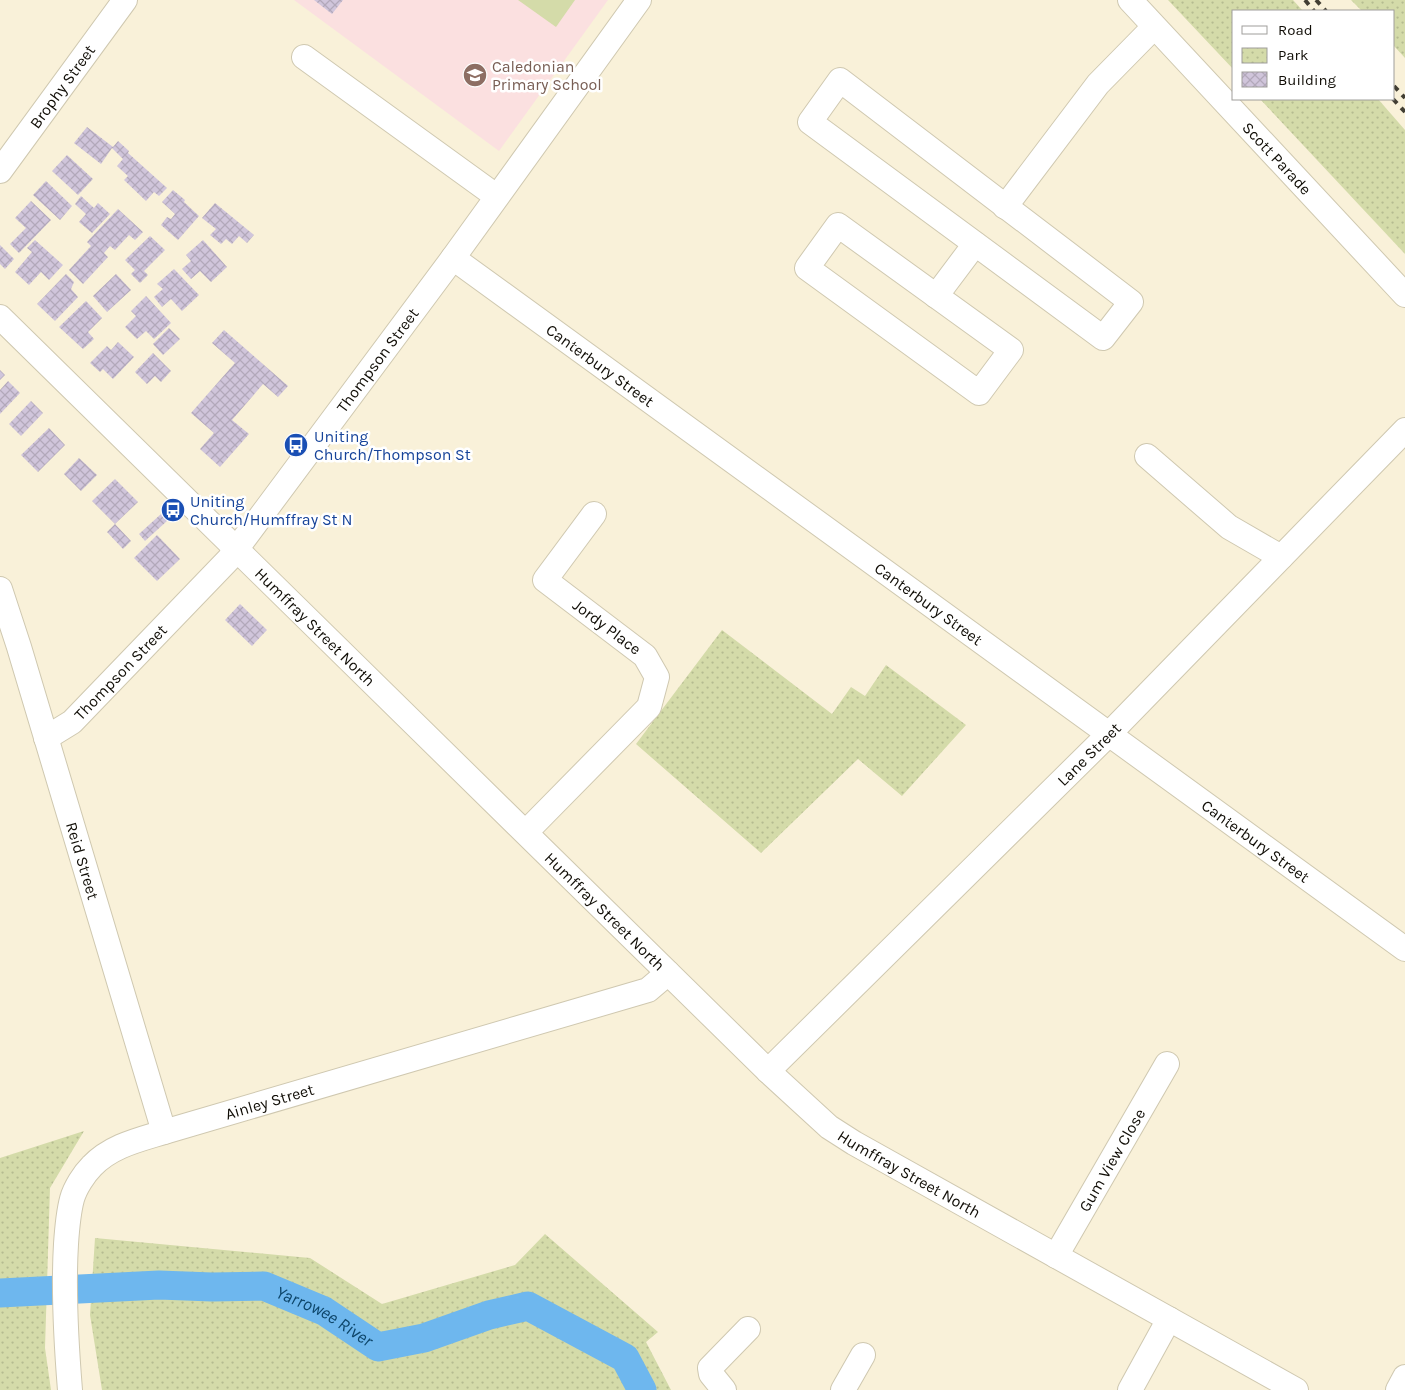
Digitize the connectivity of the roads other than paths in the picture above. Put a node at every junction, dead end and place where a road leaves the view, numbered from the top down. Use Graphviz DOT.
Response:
graph roads {
  1 [pos="124,0"];
  2 [pos="639,0"];
  3 [pos="1130,0"];
  4 [pos="1154,27"];
  5 [pos="304,57"];
  6 [pos="0,171"];
  7 [pos="496,196"];
  8 [pos="1004,207"];
  9 [pos="975,244"];
  10 [pos="453,258"];
  11 [pos="1405,295"];
  12 [pos="936,296"];
  13 [pos="0,317"];
  14 [pos="1405,430"];
  15 [pos="1147,456"];
  16 [pos="594,514"];
  17 [pos="237,549"];
  18 [pos="1281,557"];
  19 [pos="0,589"];
  20 [pos="10,650"];
  21 [pos="1108,734"];
  22 [pos="46,738"];
  23 [pos="526,832"];
  24 [pos="1405,949"];
  25 [pos="668,973"];
  26 [pos="1167,1064"];
  27 [pos="768,1071"];
  28 [pos="164,1132"];
  29 [pos="1056,1256"];
  30 [pos="1169,1319"];
  31 [pos="748,1330"];
  32 [pos="863,1355"];
  33 [pos="1405,1377"];
  34 [pos="70,1390"];
  35 [pos="724,1390"];
  36 [pos="843,1390"];
  37 [pos="1130,1390"];
  38 [pos="1296,1390"];
  39 [pos="1398,1390"];
  1 -- 6 [label="street, Brophy Street"];
  2 -- 7 [label="street, Thompson Street"];
  3 -- 4 [label="street, Scott Parade"];
  4 -- 8 [label="street"];
  4 -- 11 [label="street, Scott Parade"];
  5 -- 7 [label="street"];
  7 -- 10 [label="street, Thompson Street"];
  8 -- 9 [label="street"];
  8 -- 9 [label="street"];
  9 -- 12 [label="street"];
  10 -- 17 [label="street, Thompson Street"];
  10 -- 21 [label="street, Canterbury Street"];
  12 -- 12 [label="street"];
  13 -- 17 [label="street, Humffray Street North"];
  14 -- 18 [label="street, Lane Street"];
  15 -- 18 [label="street"];
  16 -- 23 [label="street, Jordy Place"];
  17 -- 22 [label="street, Thompson Street"];
  17 -- 23 [label="street, Humffray Street North"];
  18 -- 21 [label="street, Lane Street"];
  19 -- 20 [label="street, Reid Street"];
  20 -- 22 [label="street, Reid Street"];
  21 -- 24 [label="street, Canterbury Street"];
  21 -- 27 [label="street, Lane Street"];
  22 -- 28 [label="street, Reid Street"];
  23 -- 25 [label="street, Humffray Street North"];
  25 -- 27 [label="street, Humffray Street North"];
  25 -- 28 [label="street, Ainley Street"];
  26 -- 29 [label="street, Gum View Close"];
  27 -- 29 [label="street, Humffray Street North"];
  28 -- 34 [label="street, Ainley Street"];
  29 -- 30 [label="street, Humffray Street North"];
  30 -- 37 [label="street"];
  30 -- 38 [label="street, Humffray Street North"];
  31 -- 35 [label="street"];
  32 -- 36 [label="street"];
  33 -- 39 [label="street"];
}
